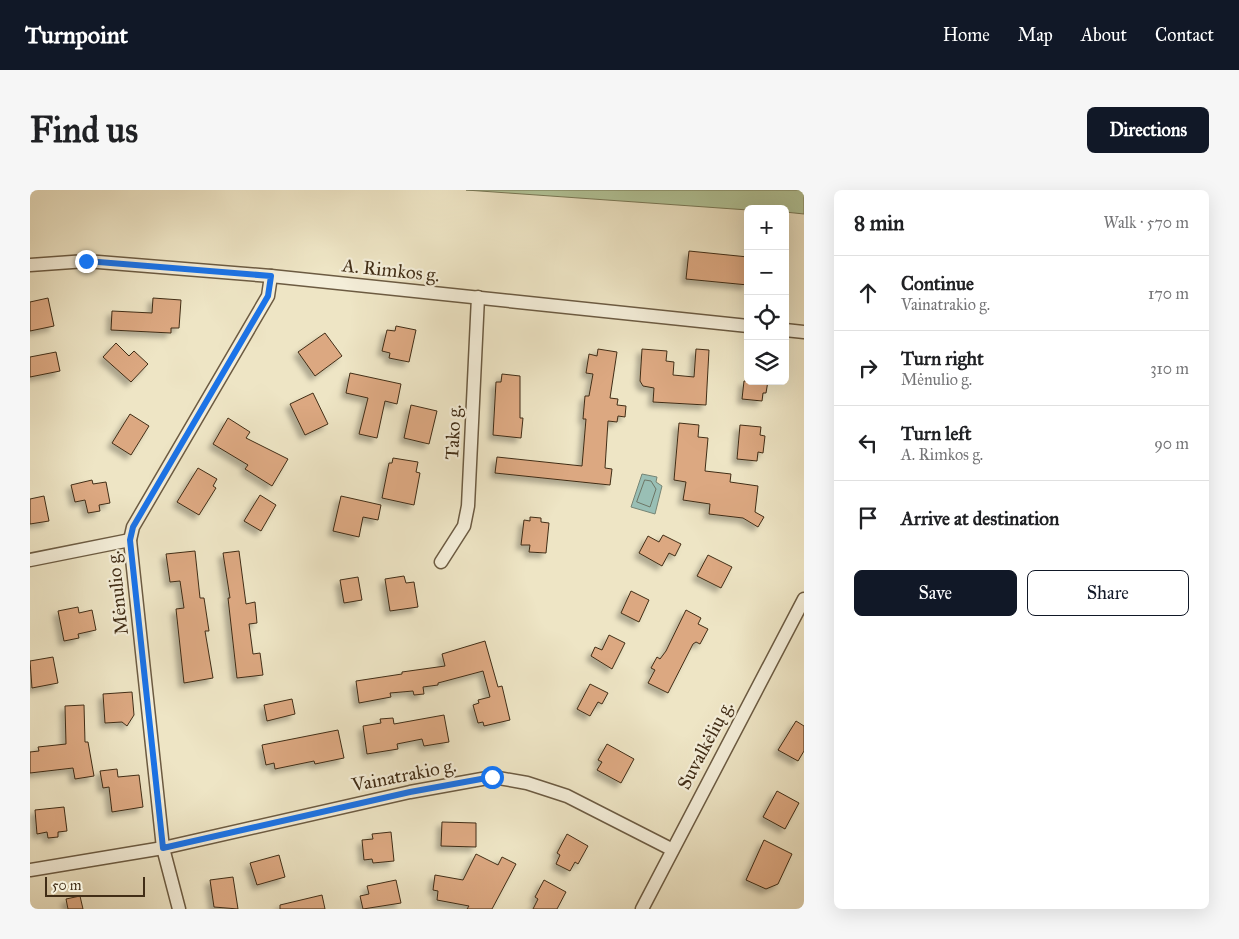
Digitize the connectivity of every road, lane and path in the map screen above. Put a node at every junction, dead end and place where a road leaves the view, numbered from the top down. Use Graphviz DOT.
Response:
graph roads {
  1 [pos="30,265"];
  2 [pos="271,276"];
  3 [pos="478,297"];
  4 [pos="744,326"];
  5 [pos="789,330"];
  6 [pos="804,332"];
  7 [pos="130,540"];
  8 [pos="30,560"];
  9 [pos="442,562"];
  10 [pos="804,600"];
  11 [pos="163,848"];
  12 [pos="671,850"];
  13 [pos="30,870"];
  14 [pos="179,909"];
  15 [pos="642,909"];
  1 -- 2 [label="street, A. Rimkos g."];
  2 -- 3 [label="street, A. Rimkos g."];
  2 -- 7 [label="street, Mėnulio g."];
  3 -- 4 [label="street, A. Rimkos g."];
  3 -- 9 [label="street, Tako g."];
  5 -- 6 [label="street"];
  7 -- 8 [label="street"];
  7 -- 11 [label="street, Mėnulio g."];
  10 -- 12 [label="street, Suvalkėlių g."];
  11 -- 12 [label="street, Vainatrakio g."];
  11 -- 13 [label="street, Vainatrakio g."];
  11 -- 14 [label="street, Mėnulio g."];
  12 -- 15 [label="street, Suvalkėlių g."];
}
